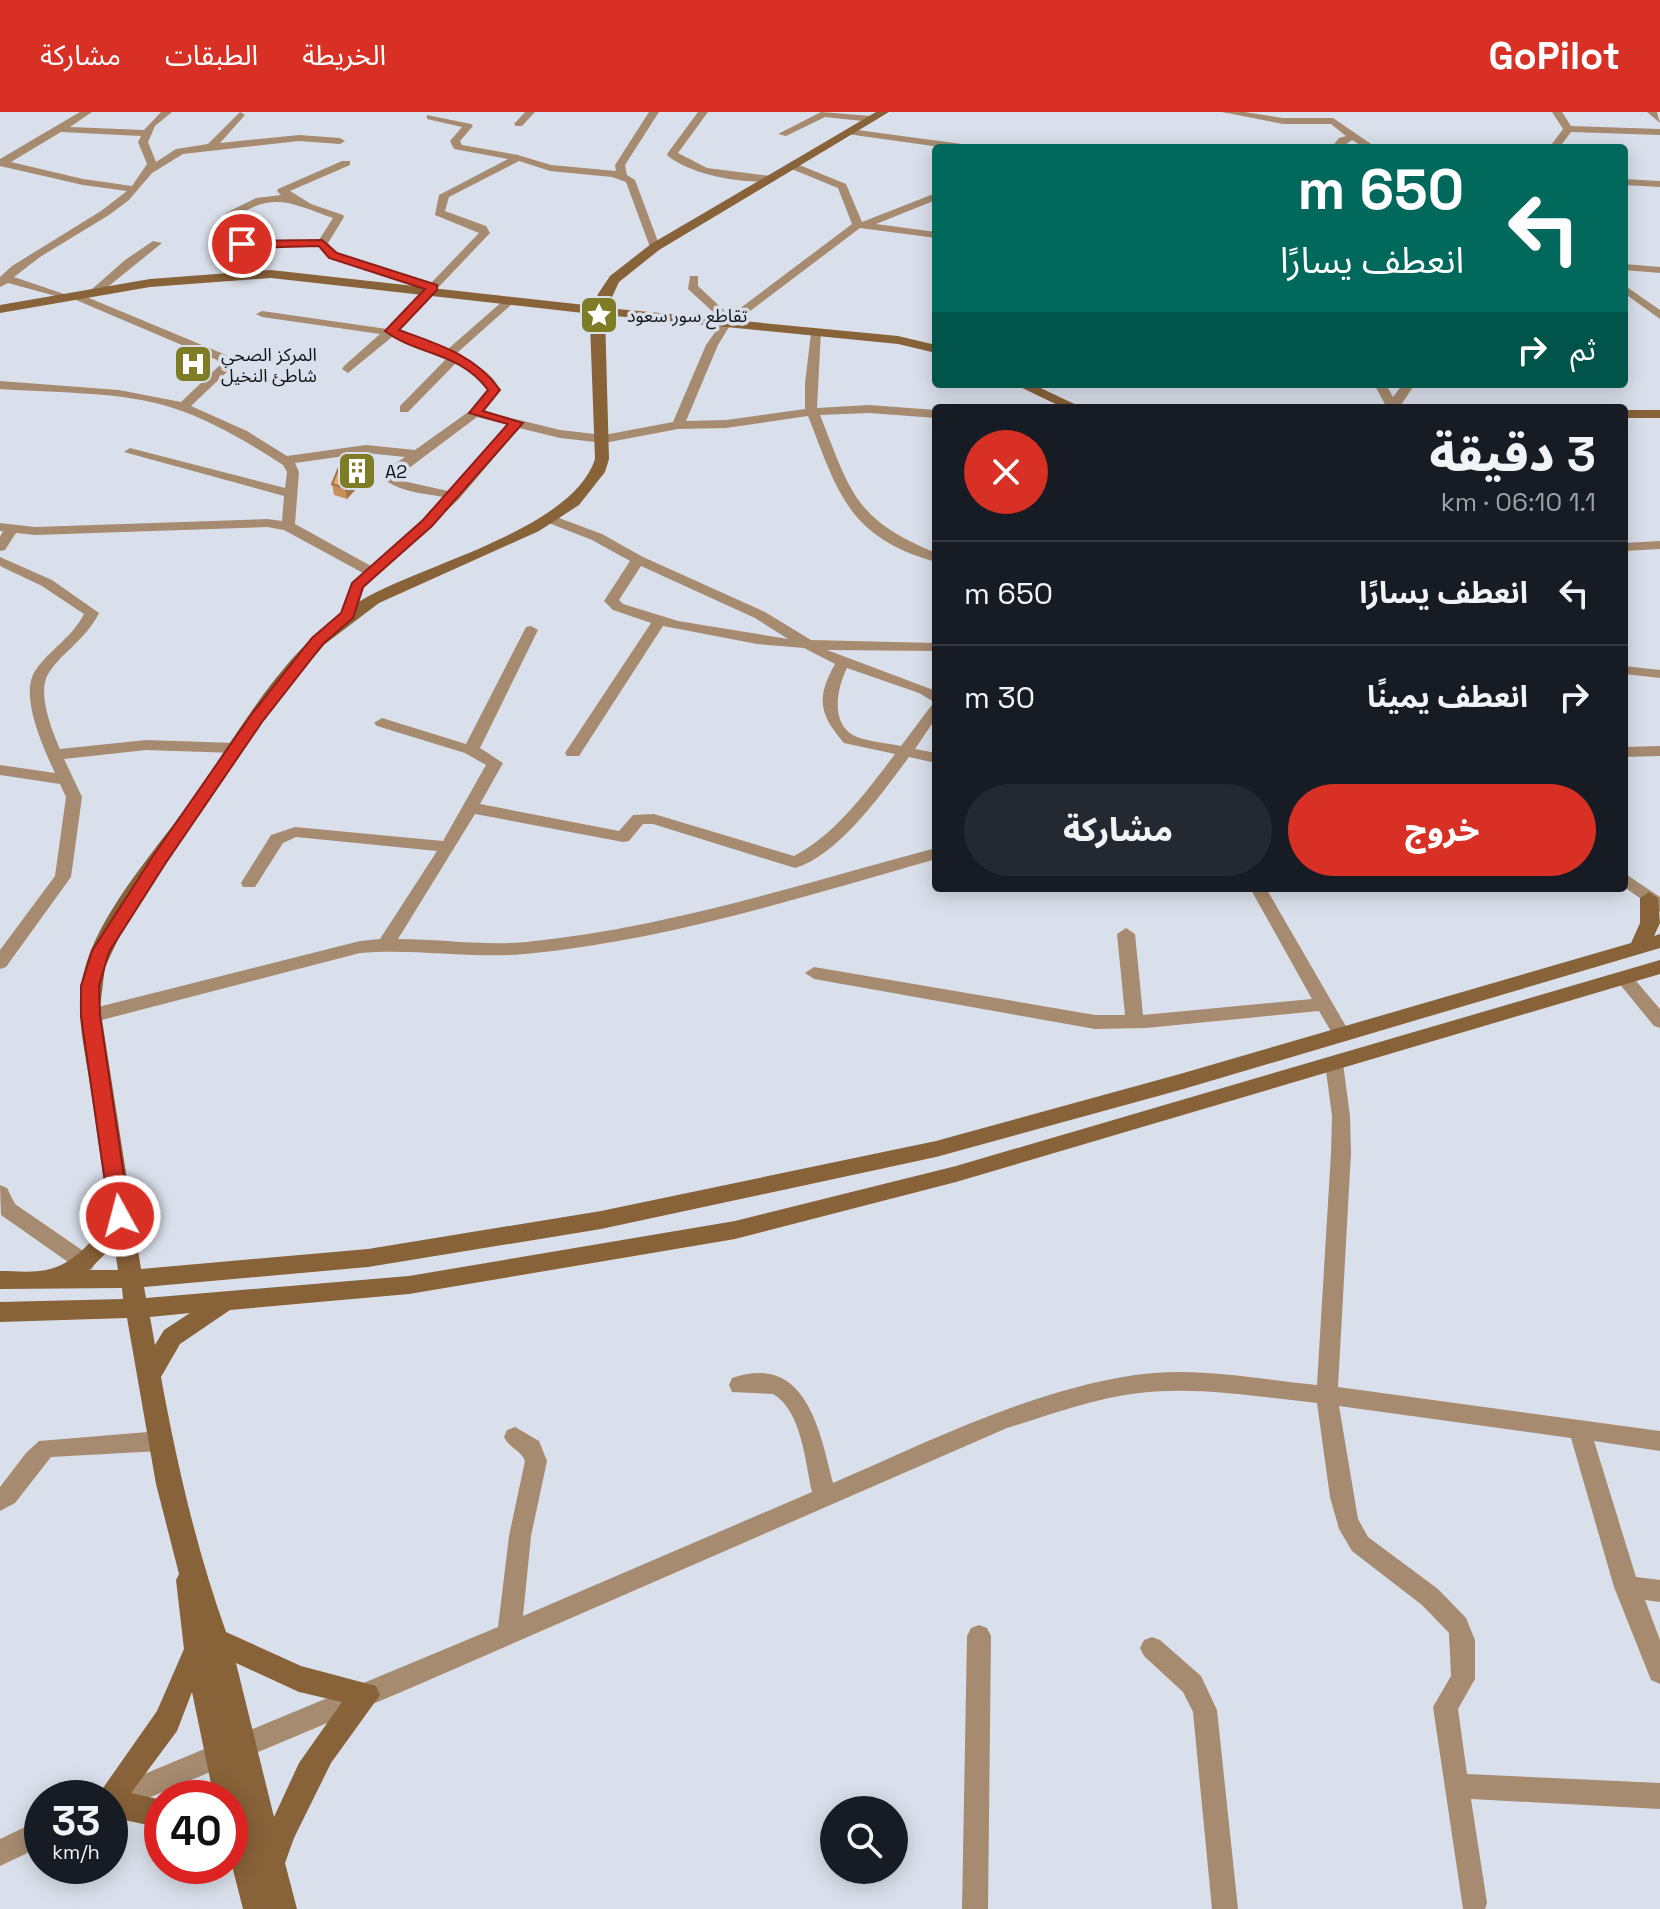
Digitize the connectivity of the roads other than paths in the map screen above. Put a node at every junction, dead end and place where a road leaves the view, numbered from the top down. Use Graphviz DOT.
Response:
graph roads {
  1 [pos="87,112"];
  2 [pos="167,112"];
  3 [pos="530,112"];
  4 [pos="654,112"];
  5 [pos="703,112"];
  6 [pos="1227,112"];
  7 [pos="1557,112"];
  8 [pos="1652,112"];
  9 [pos="240,115"];
  10 [pos="878,116"];
  11 [pos="430,117"];
  12 [pos="1660,120"];
  13 [pos="519,124"];
  14 [pos="60,129"];
  15 [pos="1568,129"];
  16 [pos="850,132"];
  17 [pos="1660,132"];
  18 [pos="147,133"];
  19 [pos="783,134"];
  20 [pos="1353,137"];
  21 [pos="340,141"];
  22 [pos="939,144"];
  23 [pos="1339,144"];
  24 [pos="1365,144"];
  25 [pos="1557,144"];
  26 [pos="211,147"];
  27 [pos="518,158"];
  28 [pos="1,163"];
  29 [pos="346,163"];
  30 [pos="793,166"];
  31 [pos="150,170"];
  32 [pos="622,176"];
  33 [pos="771,179"];
  34 [pos="1628,182"];
  35 [pos="1660,184"];
  36 [pos="134,189"];
  37 [pos="932,198"];
  38 [pos="293,199"];
  39 [pos="862,225"];
  40 [pos="226,226"];
  41 [pos="932,234"];
  42 [pos="157,243"];
  43 [pos="322,243"];
  44 [pos="223,245"];
  45 [pos="655,247"];
  46 [pos="1628,267"];
  47 [pos="1660,270"];
  48 [pos="4,276"];
  49 [pos="694,278"];
  50 [pos="431,290"];
  51 [pos="1628,291"];
  52 [pos="95,292"];
  53 [pos="68,296"];
  54 [pos="508,302"];
  55 [pos="0,309"];
  56 [pos="597,312"];
  57 [pos="262,314"];
  58 [pos="1660,316"];
  59 [pos="728,323"];
  60 [pos="391,331"];
  61 [pos="817,333"];
  62 [pos="932,348"];
  63 [pos="453,355"];
  64 [pos="348,369"];
  65 [pos="0,385"];
  66 [pos="1030,388"];
  67 [pos="1067,404"];
  68 [pos="184,406"];
  69 [pos="404,409"];
  70 [pos="813,412"];
  71 [pos="475,413"];
  72 [pos="932,414"];
  73 [pos="1628,414"];
  74 [pos="1660,414"];
  75 [pos="516,423"];
  76 [pos="678,425"];
  77 [pos="604,439"];
  78 [pos="130,452"];
  79 [pos="415,454"];
  80 [pos="286,460"];
  81 [pos="289,493"];
  82 [pos="454,496"];
  83 [pos="551,519"];
  84 [pos="288,526"];
  85 [pos="5,528"];
  86 [pos="1660,545"];
  87 [pos="0,547"];
  88 [pos="1628,547"];
  89 [pos="932,556"];
  90 [pos="638,560"];
  91 [pos="0,561"];
  92 [pos="370,571"];
  93 [pos="348,615"];
  94 [pos="659,622"];
  95 [pos="531,630"];
  96 [pos="800,641"];
  97 [pos="932,647"];
  98 [pos="843,662"];
  99 [pos="1628,670"];
  100 [pos="1660,674"];
  101 [pos="932,695"];
  102 [pos="932,712"];
  103 [pos="382,723"];
  104 [pos="235,748"];
  105 [pos="471,750"];
  106 [pos="908,751"];
  107 [pos="1660,751"];
  108 [pos="1628,752"];
  109 [pos="573,753"];
  110 [pos="56,755"];
  111 [pos="932,757"];
  112 [pos="0,770"];
  113 [pos="67,780"];
  114 [pos="471,808"];
  115 [pos="448,847"];
  116 [pos="932,854"];
  117 [pos="249,883"];
  118 [pos="1260,892"];
  119 [pos="1647,894"];
  120 [pos="1126,934"];
  121 [pos="386,943"];
  122 [pos="1650,944"];
  123 [pos="0,963"];
  124 [pos="1660,967"];
  125 [pos="814,973"];
  126 [pos="1624,978"];
  127 [pos="1323,1004"];
  128 [pos="90,1016"];
  129 [pos="1135,1021"];
  130 [pos="1660,1021"];
  131 [pos="1342,1035"];
  132 [pos="1334,1063"];
  133 [pos="0,1193"];
  134 [pos="120,1216"];
  135 [pos="85,1263"];
  136 [pos="50,1279"];
  137 [pos="133,1279"];
  138 [pos="0,1280"];
  139 [pos="226,1302"];
  140 [pos="137,1308"];
  141 [pos="0,1312"];
  142 [pos="149,1375"];
  143 [pos="740,1385"];
  144 [pos="1327,1395"];
  145 [pos="1580,1431"];
  146 [pos="515,1437"];
  147 [pos="160,1441"];
  148 [pos="1660,1441"];
  149 [pos="825,1497"];
  150 [pos="0,1501"];
  151 [pos="1626,1587"];
  152 [pos="1660,1591"];
  153 [pos="509,1634"];
  154 [pos="979,1636"];
  155 [pos="206,1646"];
  156 [pos="1152,1648"];
  157 [pos="1660,1672"];
  158 [pos="366,1695"];
  159 [pos="244,1745"];
  160 [pos="217,1756"];
  161 [pos="125,1780"];
  162 [pos="223,1780"];
  163 [pos="1459,1786"];
  164 [pos="128,1793"];
  165 [pos="1660,1796"];
  166 [pos="24,1841"];
  167 [pos="0,1853"];
  168 [pos="249,1863"];
  169 [pos="1474,1903"];
  170 [pos="258,1909"];
  171 [pos="282,1909"];
  172 [pos="975,1909"];
  173 [pos="1225,1909"];
  1 -- 14 [label="street"];
  2 -- 18 [label="street"];
  3 -- 13 [label="street"];
  4 -- 32 [label="street"];
  5 -- 33 [label="street"];
  6 -- 20 [label="street"];
  7 -- 15 [label="street"];
  8 -- 12 [label="street"];
  9 -- 26 [label="street"];
  10 -- 16 [label="street"];
  10 -- 19 [label="street"];
  11 -- 27 [label="street"];
  14 -- 18 [label="street"];
  14 -- 28 [label="street"];
  15 -- 17 [label="street"];
  15 -- 25 [label="street"];
  16 -- 22 [label="street"];
  16 -- 30 [label="street"];
  18 -- 31 [label="street"];
  20 -- 23 [label="street"];
  20 -- 24 [label="street"];
  21 -- 26 [label="street"];
  26 -- 31 [label="street"];
  27 -- 32 [label="street"];
  27 -- 50 [label="street"];
  28 -- 36 [label="street"];
  29 -- 38 [label="street"];
  30 -- 33 [label="street"];
  30 -- 39 [label="street"];
  31 -- 36 [label="street"];
  32 -- 45 [label="street"];
  33 -- 45 [label="street"];
  34 -- 35 [label="street"];
  36 -- 48 [label="street"];
  37 -- 39 [label="street"];
  38 -- 40 [label="street"];
  38 -- 43 [label="street"];
  39 -- 41 [label="street"];
  39 -- 59 [label="street"];
  42 -- 52 [label="street"];
  43 -- 44 [label="street"];
  43 -- 50 [label="street"];
  45 -- 56 [label="street"];
  46 -- 47 [label="street"];
  48 -- 53 [label="street"];
  49 -- 59 [label="street"];
  50 -- 52 [label="street"];
  50 -- 54 [label="street"];
  50 -- 60 [label="street"];
  51 -- 58 [label="street"];
  52 -- 53 [label="street"];
  53 -- 55 [label="street"];
  53 -- 68 [label="street"];
  54 -- 56 [label="street"];
  54 -- 63 [label="street"];
  56 -- 59 [label="street"];
  56 -- 77 [label="street"];
  57 -- 60 [label="street"];
  59 -- 61 [label="street"];
  59 -- 76 [label="street"];
  60 -- 63 [label="street"];
  60 -- 64 [label="street"];
  61 -- 62 [label="street"];
  61 -- 70 [label="street"];
  63 -- 69 [label="street"];
  63 -- 71 [label="street"];
  65 -- 68 [label="street"];
  66 -- 67 [label="street"];
  68 -- 80 [label="street"];
  70 -- 72 [label="street"];
  70 -- 76 [label="street"];
  70 -- 89 [label="street"];
  71 -- 75 [label="street"];
  71 -- 79 [label="street"];
  73 -- 74 [label="street"];
  75 -- 77 [label="street"];
  75 -- 82 [label="street"];
  76 -- 77 [label="street"];
  77 -- 83 [label="street"];
  78 -- 81 [label="street"];
  79 -- 80 [label="street"];
  79 -- 82 [label="street"];
  80 -- 81 [label="street"];
  81 -- 84 [label="street"];
  82 -- 92 [label="street"];
  83 -- 90 [label="street"];
  83 -- 93 [label="street"];
  84 -- 85 [label="street"];
  84 -- 92 [label="street"];
  85 -- 87 [label="street"];
  86 -- 88 [label="street"];
  90 -- 94 [label="street"];
  90 -- 96 [label="street"];
  91 -- 110 [label="street"];
  92 -- 93 [label="street"];
  93 -- 104 [label="street"];
  94 -- 96 [label="street"];
  94 -- 109 [label="street"];
  95 -- 105 [label="street"];
  96 -- 97 [label="street"];
  96 -- 98 [label="street"];
  98 -- 101 [label="street"];
  98 -- 106 [label="street"];
  99 -- 100 [label="street"];
  102 -- 106 [label="street"];
  103 -- 105 [label="street"];
  104 -- 110 [label="street"];
  104 -- 128 [label="street"];
  105 -- 114 [label="street"];
  106 -- 111 [label="street"];
  106 -- 114 [label="street"];
  107 -- 108 [label="street"];
  110 -- 113 [label="street"];
  112 -- 113 [label="street"];
  113 -- 123 [label="street"];
  114 -- 115 [label="street"];
  115 -- 117 [label="street"];
  115 -- 121 [label="street"];
  116 -- 121 [label="street"];
  118 -- 127 [label="street"];
  119 -- 122 [label="street"];
  120 -- 129 [label="street"];
  121 -- 128 [label="street"];
  122 -- 131 [label="street"];
  124 -- 126 [label="street"];
  125 -- 129 [label="street"];
  126 -- 130 [label="street"];
  126 -- 132 [label="street"];
  127 -- 129 [label="street"];
  127 -- 131 [label="street"];
  128 -- 134 [label="street"];
  131 -- 137 [label="street"];
  132 -- 139 [label="street"];
  132 -- 144 [label="street"];
  133 -- 135 [label="street"];
  134 -- 135 [label="street"];
  134 -- 137 [label="street"];
  135 -- 136 [label="street"];
  136 -- 137 [label="street"];
  136 -- 138 [label="street"];
  137 -- 140 [label="street"];
  139 -- 140 [label="street"];
  139 -- 142 [label="street"];
  140 -- 141 [label="street"];
  140 -- 142 [label="street"];
  142 -- 147 [label="street"];
  143 -- 149 [label="street"];
  144 -- 145 [label="street"];
  144 -- 149 [label="street"];
  144 -- 163 [label="street"];
  145 -- 148 [label="street"];
  145 -- 151 [label="street"];
  146 -- 153 [label="street"];
  147 -- 150 [label="street"];
  147 -- 155 [label="street"];
  149 -- 153 [label="street"];
  151 -- 152 [label="street"];
  151 -- 157 [label="street"];
  153 -- 158 [label="street"];
  154 -- 172 [label="street"];
  155 -- 158 [label="street"];
  155 -- 159 [label="street"];
  155 -- 160 [label="street"];
  155 -- 161 [label="street"];
  156 -- 173 [label="street"];
  158 -- 159 [label="street"];
  158 -- 168 [label="street"];
  159 -- 160 [label="street"];
  159 -- 168 [label="street"];
  160 -- 162 [label="street"];
  160 -- 164 [label="street"];
  163 -- 165 [label="street"];
  163 -- 169 [label="street"];
  166 -- 167 [label="street"];
  168 -- 170 [label="street"];
  168 -- 171 [label="street"];
}
